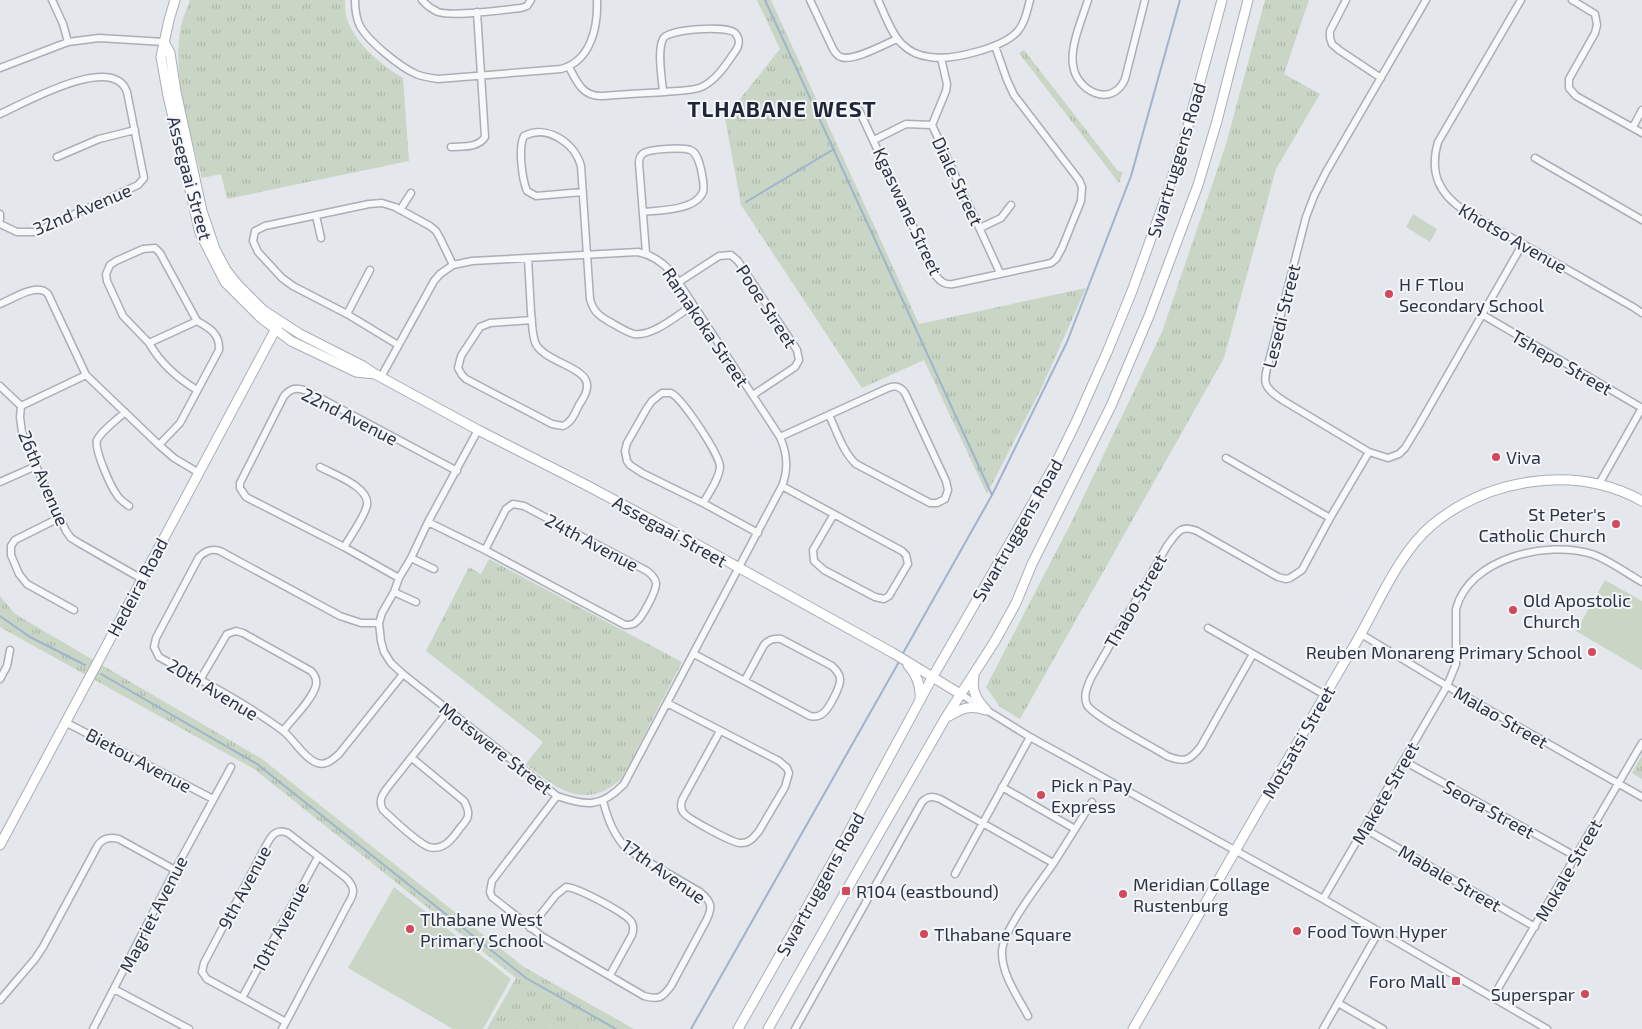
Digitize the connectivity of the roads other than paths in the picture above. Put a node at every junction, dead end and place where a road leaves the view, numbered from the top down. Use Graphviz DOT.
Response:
graph roads {
  1 [pos="52,0"];
  2 [pos="175,0"];
  3 [pos="355,0"];
  4 [pos="422,0"];
  5 [pos="532,0"];
  6 [pos="597,0"];
  7 [pos="810,0"];
  8 [pos="878,0"];
  9 [pos="1030,0"];
  10 [pos="1088,0"];
  11 [pos="1145,0"];
  12 [pos="1222,0"];
  13 [pos="1248,0"];
  14 [pos="1346,0"];
  15 [pos="1426,0"];
  16 [pos="1521,0"];
  17 [pos="1572,0"];
  18 [pos="477,12"];
  19 [pos="897,39"];
  20 [pos="68,42"];
  21 [pos="164,42"];
  22 [pos="995,46"];
  23 [pos="941,58"];
  24 [pos="569,67"];
  25 [pos="0,68"];
  26 [pos="482,75"];
  27 [pos="1381,78"];
  28 [pos="663,92"];
  29 [pos="860,110"];
  30 [pos="1642,110"];
  31 [pos="0,114"];
  32 [pos="932,125"];
  33 [pos="1632,127"];
  34 [pos="135,130"];
  35 [pos="1642,133"];
  36 [pos="874,140"];
  37 [pos="451,147"];
  38 [pos="57,157"];
  39 [pos="1535,158"];
  40 [pos="583,192"];
  41 [pos="411,193"];
  42 [pos="1011,205"];
  43 [pos="400,210"];
  44 [pos="643,212"];
  45 [pos="0,214"];
  46 [pos="316,216"];
  47 [pos="0,219"];
  48 [pos="1642,220"];
  49 [pos="0,224"];
  50 [pos="980,228"];
  51 [pos="321,238"];
  52 [pos="1522,245"];
  53 [pos="646,253"];
  54 [pos="587,254"];
  55 [pos="528,258"];
  56 [pos="453,265"];
  57 [pos="370,270"];
  58 [pos="1000,273"];
  59 [pos="679,282"];
  60 [pos="0,304"];
  61 [pos="693,305"];
  62 [pos="1642,313"];
  63 [pos="347,314"];
  64 [pos="1483,315"];
  65 [pos="532,320"];
  66 [pos="196,321"];
  67 [pos="280,321"];
  68 [pos="275,330"];
  69 [pos="149,343"];
  70 [pos="398,345"];
  71 [pos="86,375"];
  72 [pos="378,376"];
  73 [pos="0,386"];
  74 [pos="197,390"];
  75 [pos="753,395"];
  76 [pos="21,406"];
  77 [pos="1642,408"];
  78 [pos="125,412"];
  79 [pos="830,415"];
  80 [pos="478,430"];
  81 [pos="780,437"];
  82 [pos="159,445"];
  83 [pos="1369,452"];
  84 [pos="1226,458"];
  85 [pos="36,466"];
  86 [pos="320,466"];
  87 [pos="457,471"];
  88 [pos="199,472"];
  89 [pos="0,482"];
  90 [pos="1599,484"];
  91 [pos="782,486"];
  92 [pos="1642,501"];
  93 [pos="704,503"];
  94 [pos="129,506"];
  95 [pos="834,514"];
  96 [pos="59,518"];
  97 [pos="1330,518"];
  98 [pos="428,522"];
  99 [pos="758,532"];
  100 [pos="344,547"];
  101 [pos="485,550"];
  102 [pos="411,558"];
  103 [pos="739,568"];
  104 [pos="434,569"];
  105 [pos="399,578"];
  106 [pos="142,579"];
  107 [pos="1642,582"];
  108 [pos="394,592"];
  109 [pos="416,602"];
  110 [pos="74,610"];
  111 [pos="379,623"];
  112 [pos="1208,628"];
  113 [pos="1361,634"];
  114 [pos="10,650"];
  115 [pos="694,654"];
  116 [pos="1253,654"];
  117 [pos="905,661"];
  118 [pos="975,672"];
  119 [pos="403,674"];
  120 [pos="932,678"];
  121 [pos="0,679"];
  122 [pos="200,680"];
  123 [pos="745,680"];
  124 [pos="1447,686"];
  125 [pos="962,695"];
  126 [pos="1325,695"];
  127 [pos="667,703"];
  128 [pos="917,708"];
  129 [pos="986,710"];
  130 [pos="448,711"];
  131 [pos="946,717"];
  132 [pos="65,722"];
  133 [pos="283,731"];
  134 [pos="720,731"];
  135 [pos="1030,737"];
  136 [pos="1642,743"];
  137 [pos="412,758"];
  138 [pos="1404,761"];
  139 [pos="231,767"];
  140 [pos="1618,784"];
  141 [pos="1002,787"];
  142 [pos="557,796"];
  143 [pos="1642,797"];
  144 [pos="213,799"];
  145 [pos="603,801"];
  146 [pos="1092,802"];
  147 [pos="983,823"];
  148 [pos="1075,829"];
  149 [pos="1365,829"];
  150 [pos="0,845"];
  151 [pos="1235,852"];
  152 [pos="318,856"];
  153 [pos="1575,856"];
  154 [pos="1053,863"];
  155 [pos="175,870"];
  156 [pos="954,874"];
  157 [pos="1323,899"];
  158 [pos="1535,927"];
  159 [pos="530,928"];
  160 [pos="1379,931"];
  161 [pos="610,975"];
  162 [pos="114,989"];
  163 [pos="1493,997"];
  164 [pos="242,998"];
  165 [pos="0,1000"];
  166 [pos="1338,1003"];
  167 [pos="1028,1016"];
  168 [pos="286,1022"];
  169 [pos="1534,1026"];
  170 [pos="93,1029"];
  171 [pos="189,1029"];
  172 [pos="282,1029"];
  173 [pos="738,1029"];
  174 [pos="768,1029"];
  175 [pos="795,1029"];
  176 [pos="1134,1029"];
  177 [pos="1322,1029"];
  178 [pos="1383,1029"];
  179 [pos="1547,1029"];
  1 -- 20 [label="street"];
  2 -- 21 [label="street, Assegaai Street"];
  3 -- 26 [label="street"];
  4 -- 18 [label="street"];
  5 -- 18 [label="street"];
  6 -- 24 [label="street"];
  7 -- 19 [label="street"];
  8 -- 19 [label="street"];
  9 -- 22 [label="street"];
  10 -- 11 [label="street"];
  12 -- 120 [label="street, Swartruggens Road"];
  13 -- 118 [label="street, Swartruggens Road"];
  14 -- 27 [label="street"];
  15 -- 27 [label="street, Lesedi Street"];
  16 -- 52 [label="street, Khotso Avenue"];
  17 -- 33 [label="street"];
  18 -- 26 [label="street"];
  19 -- 23 [label="street"];
  20 -- 21 [label="street"];
  20 -- 25 [label="street"];
  21 -- 67 [label="street, Assegaai Street"];
  21 -- 68 [label="street, Assegaai Street"];
  22 -- 23 [label="street"];
  22 -- 58 [label="street, Kgaswane Street"];
  23 -- 32 [label="street, Diale Street"];
  24 -- 26 [label="street"];
  24 -- 28 [label="street"];
  26 -- 37 [label="street"];
  27 -- 83 [label="street, Lesedi Street"];
  28 -- 28 [label="street"];
  29 -- 36 [label="street, Kgaswane Street"];
  30 -- 33 [label="street"];
  31 -- 34 [label="street, 32nd Avenue"];
  32 -- 36 [label="street"];
  32 -- 50 [label="street, Diale Street"];
  33 -- 35 [label="street"];
  34 -- 38 [label="street"];
  34 -- 49 [label="street, 32nd Avenue"];
  36 -- 58 [label="street, Kgaswane Street"];
  39 -- 48 [label="street"];
  40 -- 40 [label="street"];
  40 -- 54 [label="street"];
  41 -- 43 [label="street"];
  42 -- 50 [label="street"];
  43 -- 46 [label="street"];
  43 -- 56 [label="street"];
  44 -- 44 [label="street"];
  44 -- 53 [label="street"];
  45 -- 47 [label="street"];
  46 -- 51 [label="street"];
  46 -- 63 [label="street"];
  50 -- 58 [label="street, Diale Street"];
  52 -- 62 [label="street, Khotso Avenue"];
  52 -- 64 [label="street, Lesedi Street"];
  53 -- 54 [label="street, Ramakoka Street"];
  53 -- 59 [label="street, Ramakoka Street"];
  54 -- 55 [label="street, Ramakoka Street"];
  54 -- 61 [label="street"];
  55 -- 56 [label="street, Ramakoka Street"];
  55 -- 65 [label="street"];
  56 -- 70 [label="street"];
  57 -- 63 [label="street"];
  59 -- 61 [label="street, Ramakoka Street"];
  59 -- 75 [label="street, Pooe Street"];
  60 -- 71 [label="street"];
  61 -- 75 [label="street, Ramakoka Street"];
  63 -- 70 [label="street"];
  64 -- 77 [label="street, Tshepo Street"];
  64 -- 83 [label="street, Lesedi Street"];
  65 -- 65 [label="street"];
  66 -- 69 [label="street"];
  66 -- 69 [label="street"];
  66 -- 74 [label="street"];
  67 -- 68 [label="street, Hedeira Road"];
  67 -- 72 [label="street, Assegaai Street"];
  68 -- 72 [label="street, Assegaai Street"];
  68 -- 88 [label="street, Hedeira Road"];
  69 -- 74 [label="street"];
  70 -- 72 [label="street"];
  71 -- 76 [label="street, 26th Avenue"];
  71 -- 78 [label="street"];
  72 -- 80 [label="street, Assegaai Street"];
  73 -- 76 [label="street"];
  74 -- 82 [label="street"];
  75 -- 81 [label="street, Ramakoka Street"];
  76 -- 85 [label="street, 26th Avenue"];
  77 -- 90 [label="street"];
  78 -- 82 [label="street"];
  78 -- 94 [label="street"];
  79 -- 79 [label="street"];
  79 -- 81 [label="street"];
  80 -- 87 [label="street"];
  80 -- 103 [label="street, Assegaai Street"];
  81 -- 91 [label="street, Ramakoka Street"];
  82 -- 88 [label="street"];
  83 -- 97 [label="street, Thabo Street"];
  84 -- 97 [label="street"];
  85 -- 89 [label="street"];
  85 -- 96 [label="street, 26th Avenue"];
  86 -- 100 [label="street"];
  87 -- 98 [label="street"];
  87 -- 100 [label="street, 22nd Avenue"];
  88 -- 106 [label="street, Hedeira Road"];
  90 -- 92 [label="street, Motsatsi Street"];
  90 -- 113 [label="street, Motsatsi Street"];
  91 -- 95 [label="street"];
  91 -- 99 [label="street, Ramakoka Street"];
  93 -- 93 [label="street"];
  93 -- 99 [label="street"];
  95 -- 95 [label="street"];
  96 -- 106 [label="street, 26th Avenue"];
  96 -- 110 [label="street"];
  97 -- 116 [label="street, Thabo Street"];
  98 -- 101 [label="street, 24th Avenue"];
  98 -- 102 [label="street"];
  99 -- 103 [label="street, Ramakoka Street"];
  100 -- 105 [label="street, 22nd Avenue"];
  101 -- 101 [label="street, 24th Avenue"];
  102 -- 104 [label="street"];
  102 -- 105 [label="street"];
  103 -- 115 [label="street"];
  103 -- 117 [label="street, Assegaai Street"];
  105 -- 108 [label="street"];
  106 -- 132 [label="street, Hedeira Road"];
  107 -- 124 [label="street, Makete Street"];
  108 -- 109 [label="street"];
  108 -- 111 [label="street"];
  111 -- 119 [label="street, Motswere Street"];
  111 -- 122 [label="street, 20th Avenue"];
  112 -- 116 [label="street"];
  113 -- 124 [label="street, Malao Street"];
  113 -- 126 [label="street, Motsatsi Street"];
  114 -- 121 [label="street"];
  115 -- 123 [label="street"];
  115 -- 127 [label="street"];
  116 -- 126 [label="street"];
  117 -- 120 [label="street, Assegaai Street"];
  117 -- 128 [label="street"];
  118 -- 125 [label="street, Swartruggens Road"];
  118 -- 129 [label="street"];
  119 -- 130 [label="street, Motswere Street"];
  119 -- 133 [label="street, 20th Avenue"];
  120 -- 125 [label="street, Assegaai Street"];
  120 -- 128 [label="street, Swartruggens Road"];
  122 -- 133 [label="street, 20th Avenue"];
  122 -- 133 [label="street"];
  123 -- 123 [label="street"];
  124 -- 138 [label="street, Makete Street"];
  124 -- 140 [label="street, Malao Street"];
  125 -- 129 [label="street"];
  125 -- 131 [label="street, Swartruggens Road"];
  126 -- 151 [label="street, Motsatsi Street"];
  127 -- 134 [label="street"];
  127 -- 145 [label="street"];
  128 -- 173 [label="street, Swartruggens Road"];
  129 -- 131 [label="street"];
  129 -- 135 [label="street"];
  130 -- 137 [label="street"];
  130 -- 142 [label="street, Motswere Street"];
  131 -- 174 [label="street, Swartruggens Road"];
  132 -- 144 [label="street, Bietou Avenue"];
  132 -- 150 [label="street, Hedeira Road"];
  134 -- 134 [label="street"];
  135 -- 141 [label="street"];
  135 -- 151 [label="street"];
  136 -- 140 [label="street, Mokale Street"];
  137 -- 137 [label="street"];
  138 -- 149 [label="street, Makete Street"];
  138 -- 153 [label="street, Seora Street"];
  139 -- 144 [label="street, Magriet Avenue"];
  140 -- 143 [label="street, Malao Street"];
  140 -- 153 [label="street, Mokale Street"];
  141 -- 147 [label="street"];
  141 -- 148 [label="street"];
  142 -- 145 [label="street, Motswere Street"];
  142 -- 159 [label="street, 17th Avenue"];
  144 -- 155 [label="street, Magriet Avenue"];
  145 -- 161 [label="street, 17th Avenue"];
  146 -- 148 [label="street"];
  147 -- 154 [label="street"];
  147 -- 156 [label="street"];
  147 -- 175 [label="street"];
  148 -- 154 [label="street"];
  149 -- 157 [label="street, Makete Street"];
  149 -- 158 [label="street, Mabale Street"];
  151 -- 157 [label="street"];
  151 -- 176 [label="street, Motsatsi Street"];
  152 -- 164 [label="street, 10th Avenue"];
  152 -- 164 [label="street, 9th Avenue"];
  152 -- 168 [label="street, 9th Avenue"];
  153 -- 158 [label="street, Mokale Street"];
  154 -- 167 [label="street"];
  155 -- 162 [label="street, Magriet Avenue"];
  155 -- 165 [label="street"];
  157 -- 160 [label="street"];
  158 -- 163 [label="street, Mokale Street"];
  159 -- 161 [label="street, 17th Avenue"];
  159 -- 161 [label="street"];
  160 -- 163 [label="street"];
  160 -- 166 [label="street"];
  162 -- 170 [label="street, Magriet Avenue"];
  162 -- 171 [label="street"];
  163 -- 169 [label="street"];
  164 -- 168 [label="street, 9th Avenue"];
  166 -- 177 [label="street"];
  166 -- 178 [label="street"];
  168 -- 172 [label="street, 9th Avenue"];
  169 -- 179 [label="street"];
}
